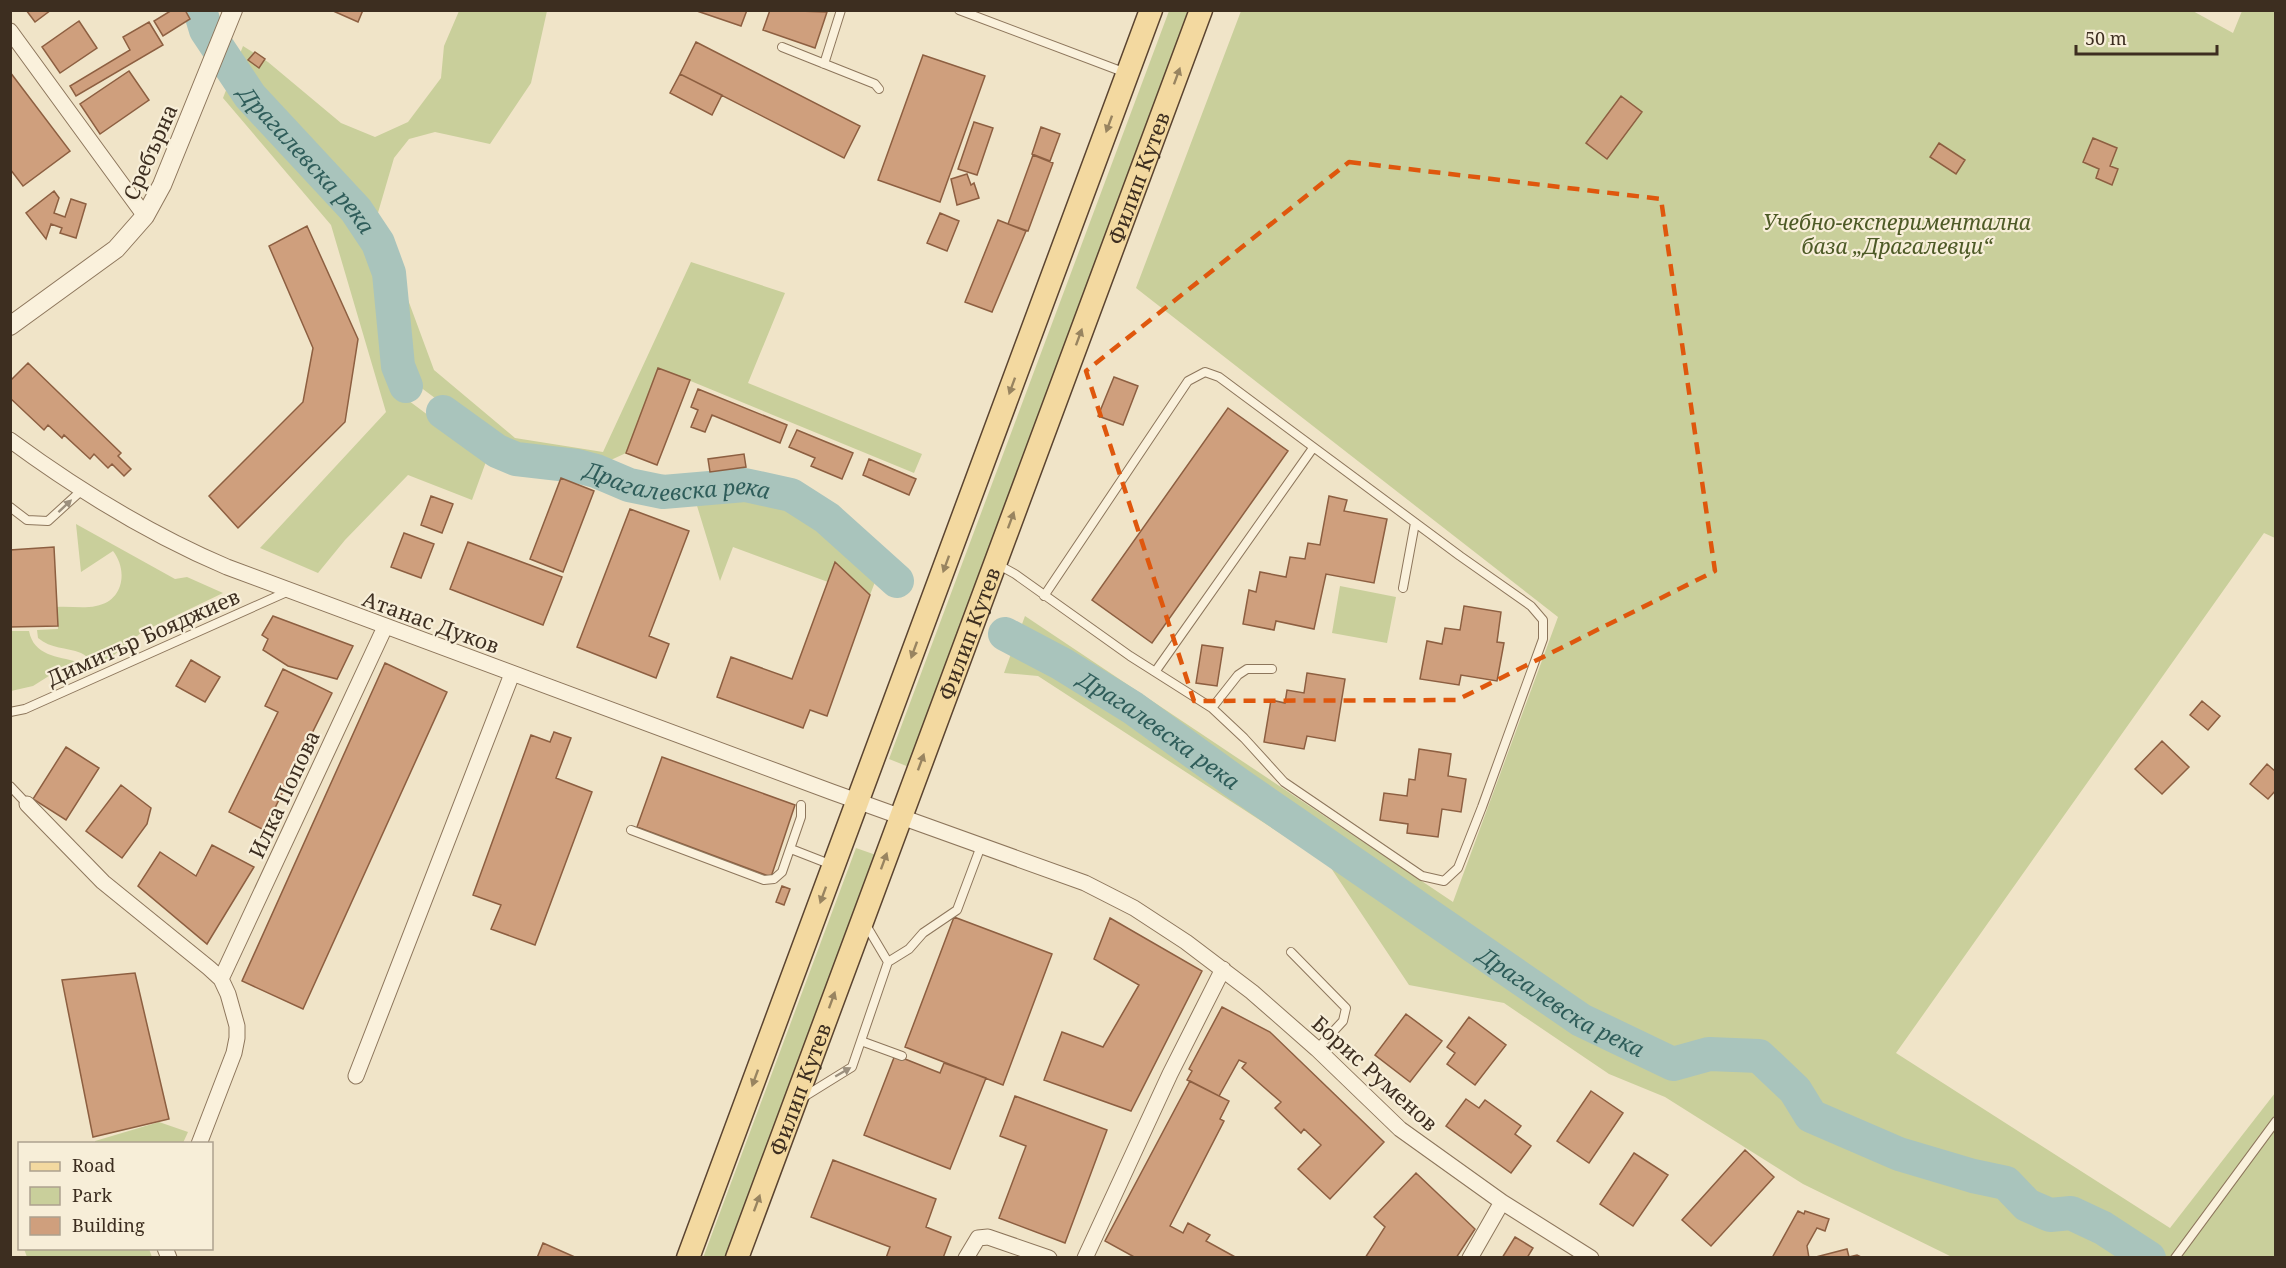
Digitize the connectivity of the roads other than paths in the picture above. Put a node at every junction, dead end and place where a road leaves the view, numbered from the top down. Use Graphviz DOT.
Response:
graph roads {
  1 [pos="233,10"];
  2 [pos="842,10"];
  3 [pos="959,10"];
  4 [pos="1151,10"];
  5 [pos="1201,10"];
  6 [pos="10,31"];
  7 [pos="782,47"];
  8 [pos="824,64"];
  9 [pos="1128,74"];
  10 [pos="879,89"];
  11 [pos="145,216"];
  12 [pos="10,326"];
  13 [pos="10,440"];
  14 [pos="1313,448"];
  15 [pos="82,490"];
  16 [pos="10,507"];
  17 [pos="1415,523"];
  18 [pos="995,563"];
  19 [pos="1403,588"];
  20 [pos="289,591"];
  21 [pos="1044,596"];
  22 [pos="385,627"];
  23 [pos="1272,669"];
  24 [pos="1155,672"];
  25 [pos="512,674"];
  26 [pos="1212,708"];
  27 [pos="10,712"];
  28 [pos="10,786"];
  29 [pos="858,801"];
  30 [pos="27,804"];
  31 [pos="801,805"];
  32 [pos="901,817"];
  33 [pos="631,830"];
  34 [pos="981,846"];
  35 [pos="790,849"];
  36 [pos="834,865"];
  37 [pos="862,919"];
  38 [pos="1292,952"];
  39 [pos="888,962"];
  40 [pos="1223,969"];
  41 [pos="221,979"];
  42 [pos="861,1041"];
  43 [pos="1317,1049"];
  44 [pos="902,1056"];
  45 [pos="356,1076"];
  46 [pos="794,1104"];
  47 [pos="2276,1121"];
  48 [pos="199,1142"];
  49 [pos="1502,1202"];
  50 [pos="688,1257"];
  51 [pos="736,1257"];
  52 [pos="966,1257"];
  53 [pos="1049,1257"];
  54 [pos="1085,1257"];
  55 [pos="1470,1257"];
  56 [pos="1591,1257"];
  57 [pos="2175,1257"];
  1 -- 11 [label="street, Сребърна"];
  2 -- 8 [label="lane"];
  3 -- 9 [label="lane"];
  4 -- 9 [label="main road"];
  18 -- 5 [label="main road, Филип Кутев, one-way"];
  6 -- 11 [label="street"];
  7 -- 8 [label="lane"];
  8 -- 10 [label="lane"];
  9 -- 29 [label="main road, one-way"];
  11 -- 12 [label="street, Сребърна"];
  13 -- 15 [label="street, Атанас Дуков"];
  14 -- 17 [label="lane"];
  14 -- 21 [label="lane"];
  14 -- 24 [label="lane"];
  16 -- 15 [label="lane, one-way"];
  15 -- 20 [label="street, Атанас Дуков"];
  17 -- 19 [label="lane"];
  17 -- 26 [label="lane"];
  18 -- 21 [label="lane"];
  32 -- 18 [label="main road, Филип Кутев, one-way"];
  20 -- 22 [label="street, Атанас Дуков"];
  20 -- 27 [label="lane, Димитър Бояджиев"];
  21 -- 24 [label="lane"];
  22 -- 25 [label="street, Атанас Дуков"];
  22 -- 41 [label="street, Илка Попова"];
  23 -- 26 [label="lane"];
  24 -- 26 [label="lane"];
  25 -- 29 [label="street, Атанас Дуков"];
  25 -- 45 [label="street"];
  28 -- 30 [label="lane"];
  29 -- 32 [label="street, Атанас Дуков"];
  29 -- 36 [label="main road"];
  30 -- 41 [label="street"];
  31 -- 35 [label="lane"];
  32 -- 34 [label="street, Атанас Дуков"];
  37 -- 32 [label="main road, Филип Кутев, one-way"];
  33 -- 35 [label="lane"];
  34 -- 39 [label="lane"];
  34 -- 40 [label="street, Борис Руменов"];
  35 -- 36 [label="lane"];
  36 -- 50 [label="main road, one-way"];
  37 -- 39 [label="lane"];
  46 -- 37 [label="main road, Филип Кутев, one-way"];
  38 -- 43 [label="lane"];
  39 -- 42 [label="lane"];
  40 -- 43 [label="street, Борис Руменов"];
  40 -- 54 [label="street"];
  41 -- 48 [label="street"];
  42 -- 44 [label="lane"];
  46 -- 42 [label="lane, one-way"];
  43 -- 49 [label="street, Борис Руменов"];
  51 -- 46 [label="main road, Филип Кутев, one-way"];
  47 -- 57 [label="lane"];
  49 -- 55 [label="street"];
  49 -- 56 [label="street, Борис Руменов"];
  52 -- 53 [label="street"];
}
